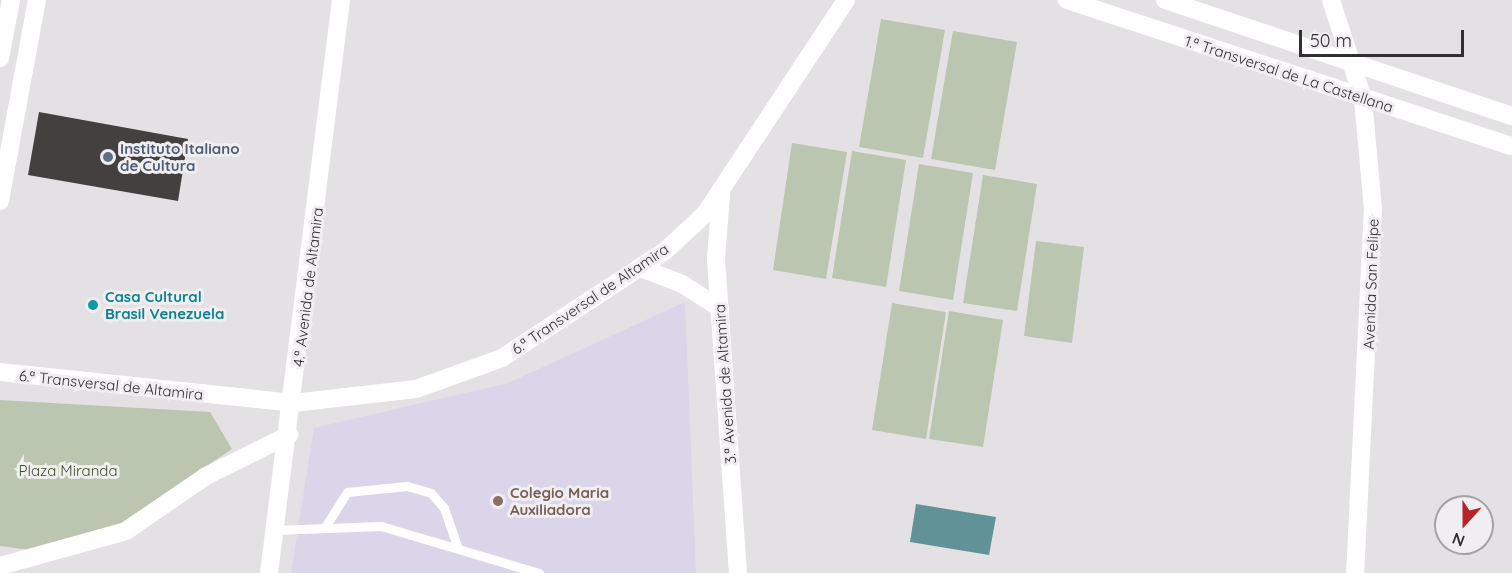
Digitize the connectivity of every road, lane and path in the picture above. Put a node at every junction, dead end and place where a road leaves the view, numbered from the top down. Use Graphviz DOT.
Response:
graph roads {
  1 [pos="10,0"];
  2 [pos="37,0"];
  3 [pos="341,0"];
  4 [pos="846,0"];
  5 [pos="1067,0"];
  6 [pos="1165,0"];
  7 [pos="1331,0"];
  8 [pos="0,58"];
  9 [pos="1353,65"];
  10 [pos="1362,99"];
  11 [pos="1512,117"];
  12 [pos="1512,146"];
  13 [pos="721,195"];
  14 [pos="0,201"];
  15 [pos="641,268"];
  16 [pos="720,308"];
  17 [pos="0,372"];
  18 [pos="293,403"];
  19 [pos="289,435"];
  20 [pos="325,527"];
  21 [pos="275,530"];
  22 [pos="457,545"];
  23 [pos="0,566"];
  24 [pos="269,573"];
  25 [pos="540,573"];
  26 [pos="738,573"];
  27 [pos="1355,573"];
  1 -- 8 [label="street"];
  2 -- 14 [label="street"];
  3 -- 18 [label="street, 4.ª Avenida de Altamira"];
  4 -- 13 [label="street, 6.ª Transversal de Altamira"];
  5 -- 10 [label="street, 1.ª Transversal de La Castellana"];
  6 -- 9 [label="street, 1.ª Transversal de La Castellana"];
  7 -- 9 [label="street, Avenida San Felipe"];
  9 -- 10 [label="street, Avenida San Felipe"];
  9 -- 11 [label="street, 1.ª Transversal de La Castellana"];
  10 -- 12 [label="street, 1.ª Transversal de La Castellana"];
  10 -- 27 [label="street, Avenida San Felipe"];
  13 -- 15 [label="street, 6.ª Transversal de Altamira"];
  13 -- 16 [label="street, 3.ª Avenida de Altamira"];
  15 -- 16 [label="street"];
  15 -- 18 [label="street, 6.ª Transversal de Altamira"];
  16 -- 26 [label="street, 3.ª Avenida de Altamira"];
  17 -- 18 [label="street, 6.ª Transversal de Altamira"];
  18 -- 19 [label="street, 4.ª Avenida de Altamira"];
  19 -- 21 [label="street, 4.ª Avenida de Altamira"];
  19 -- 23 [label="street"];
  20 -- 21 [label="lane"];
  20 -- 22 [label="lane"];
  20 -- 22 [label="lane"];
  21 -- 24 [label="street, 4.ª Avenida de Altamira"];
  22 -- 25 [label="lane"];
}
